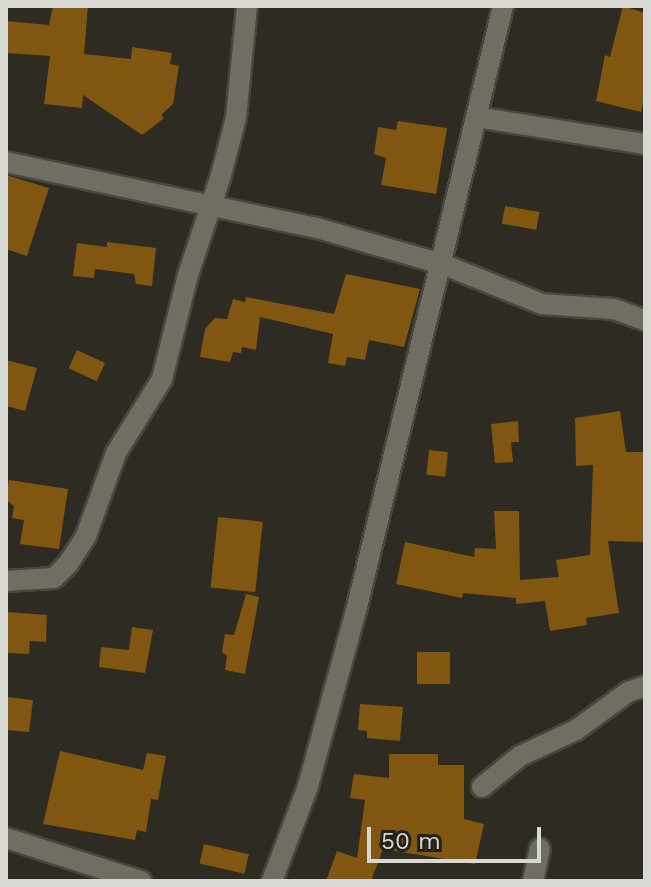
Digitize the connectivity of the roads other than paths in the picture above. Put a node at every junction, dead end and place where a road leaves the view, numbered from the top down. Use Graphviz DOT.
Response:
graph roads {
  1 [pos="247,6"];
  2 [pos="503,6"];
  3 [pos="476,117"];
  4 [pos="645,144"];
  5 [pos="6,162"];
  6 [pos="211,206"];
  7 [pos="442,264"];
  8 [pos="645,320"];
  9 [pos="6,581"];
  10 [pos="645,686"];
  11 [pos="482,787"];
  12 [pos="6,838"];
  13 [pos="540,849"];
  14 [pos="141,881"];
  15 [pos="272,881"];
  16 [pos="533,881"];
  1 -- 6 [label="street"];
  2 -- 3 [label="street"];
  3 -- 4 [label="street"];
  3 -- 7 [label="street"];
  5 -- 6 [label="street"];
  6 -- 7 [label="street"];
  6 -- 9 [label="street"];
  7 -- 8 [label="street"];
  7 -- 15 [label="street"];
  10 -- 11 [label="street"];
  12 -- 14 [label="street"];
  13 -- 16 [label="street"];
}
